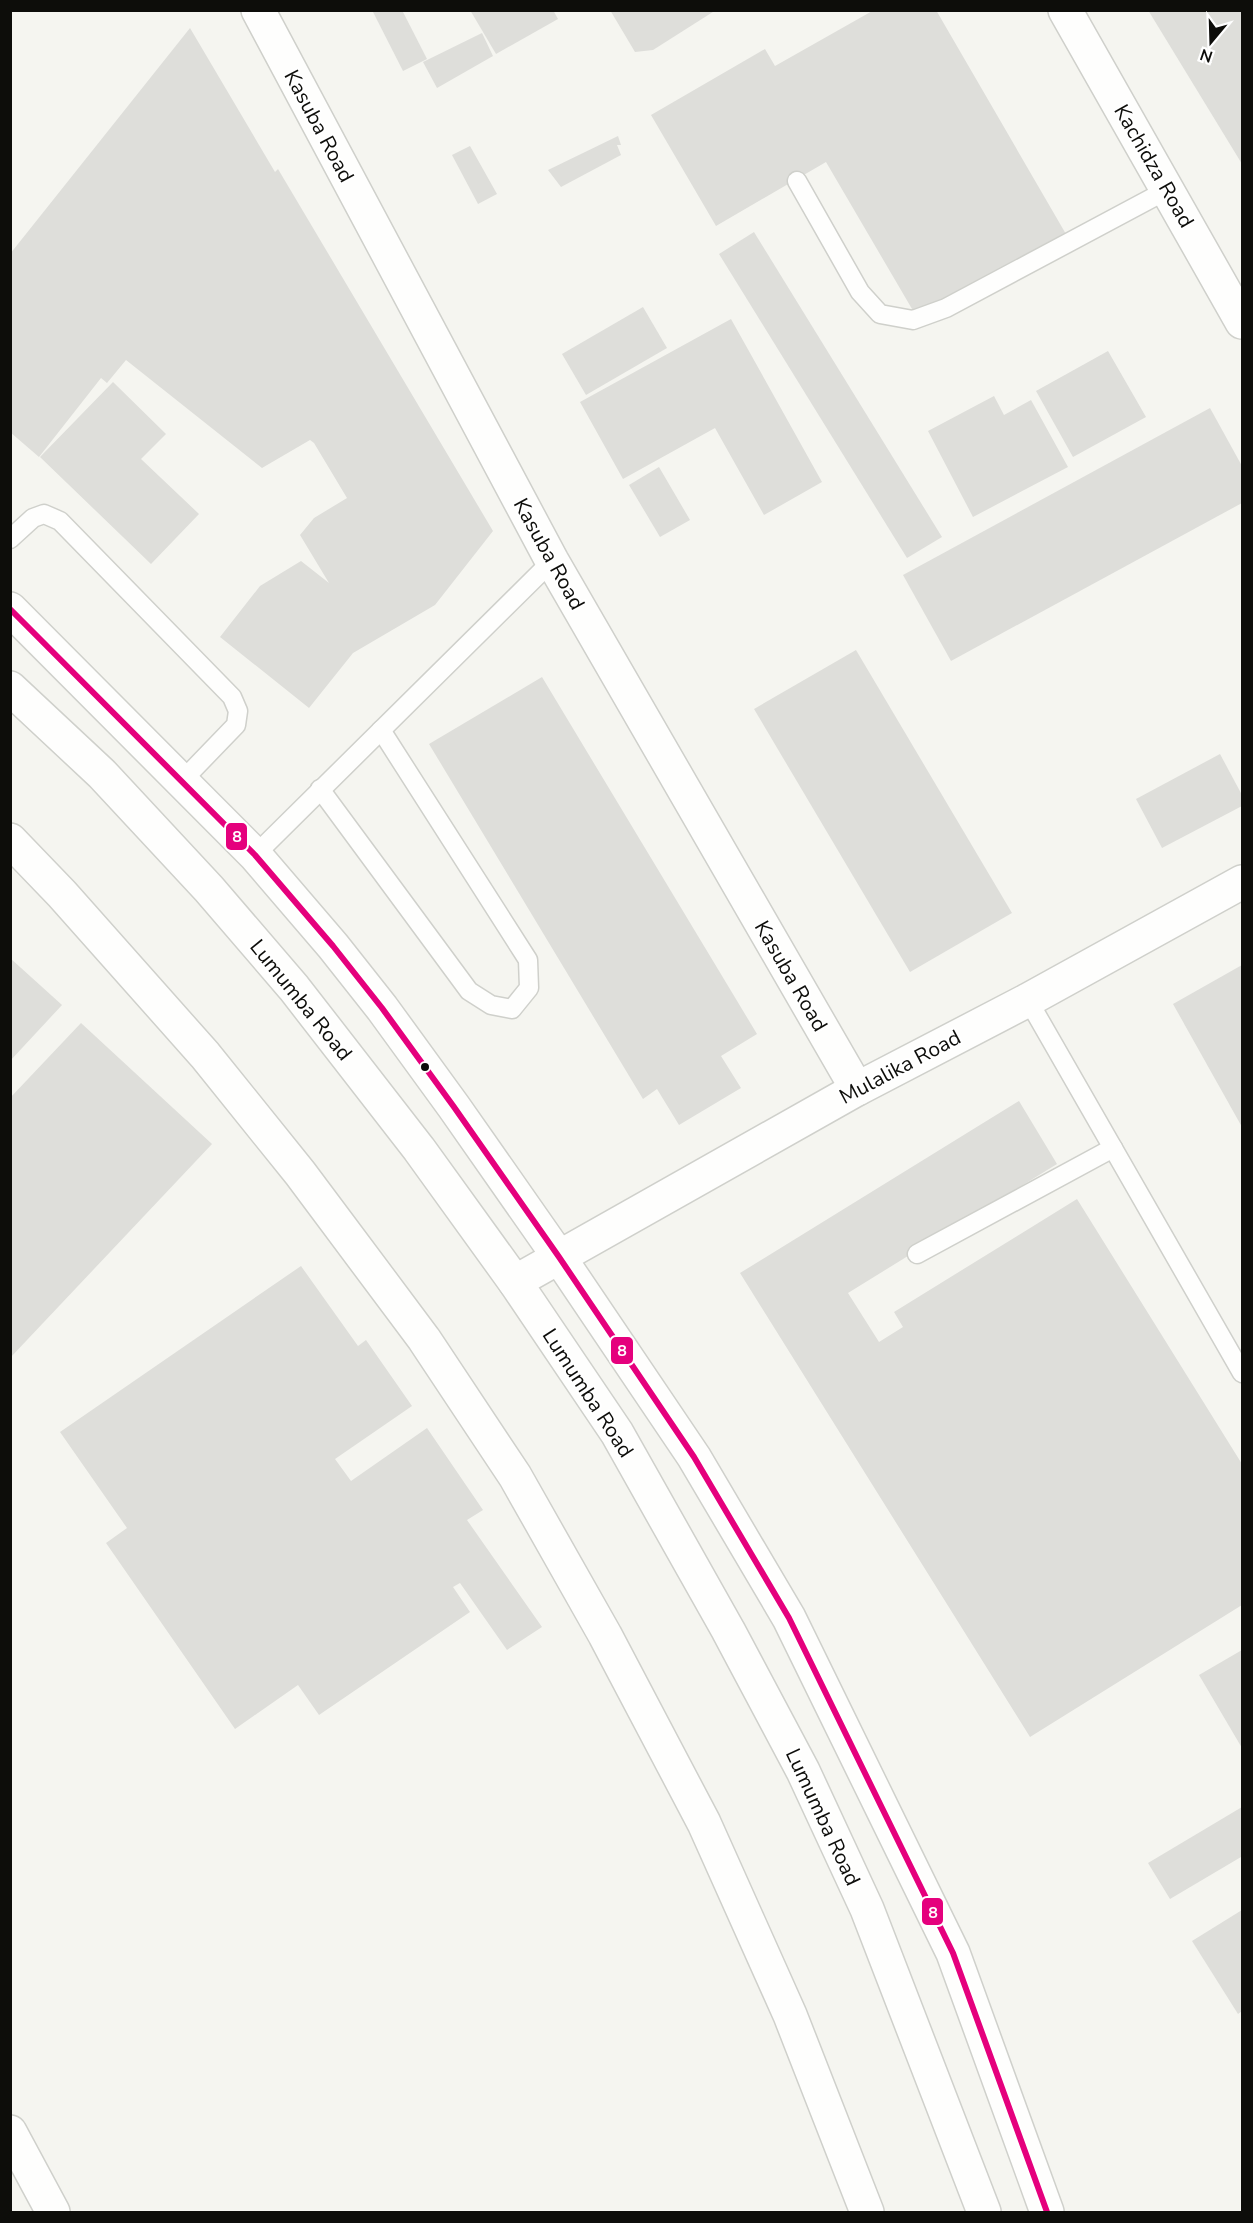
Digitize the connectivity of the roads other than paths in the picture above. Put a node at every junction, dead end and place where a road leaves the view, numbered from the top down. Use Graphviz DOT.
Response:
graph roads {
  1 [pos="258,10"];
  2 [pos="1065,10"];
  3 [pos="797,181"];
  4 [pos="1167,190"];
  5 [pos="1242,322"];
  6 [pos="10,539"];
  7 [pos="552,561"];
  8 [pos="10,609"];
  9 [pos="10,688"];
  10 [pos="381,730"];
  11 [pos="181,782"];
  12 [pos="320,789"];
  13 [pos="10,840"];
  14 [pos="255,855"];
  15 [pos="1242,882"];
  16 [pos="1028,1000"];
  17 [pos="856,1089"];
  18 [pos="1113,1148"];
  19 [pos="917,1254"];
  20 [pos="559,1257"];
  21 [pos="515,1282"];
  22 [pos="1242,1373"];
  23 [pos="10,2132"];
  24 [pos="53,2212"];
  25 [pos="867,2212"];
  26 [pos="984,2212"];
  27 [pos="1047,2212"];
  1 -- 7 [label="street, Kasuba Road"];
  2 -- 4 [label="street, Kachidza Road"];
  3 -- 4 [label="lane"];
  4 -- 5 [label="street, Kachidza Road"];
  6 -- 11 [label="lane"];
  7 -- 10 [label="lane"];
  7 -- 17 [label="street, Kasuba Road"];
  8 -- 11 [label="street"];
  9 -- 21 [label="street, Lumumba Road"];
  10 -- 12 [label="lane"];
  10 -- 12 [label="lane"];
  11 -- 14 [label="street"];
  12 -- 14 [label="lane"];
  13 -- 25 [label="street"];
  14 -- 20 [label="street"];
  15 -- 16 [label="street, Mulalika Road"];
  16 -- 17 [label="street, Mulalika Road"];
  16 -- 18 [label="lane"];
  17 -- 20 [label="street, Mulalika Road"];
  18 -- 19 [label="lane"];
  18 -- 22 [label="lane"];
  20 -- 21 [label="street, Mulalika Road"];
  20 -- 27 [label="street"];
  21 -- 26 [label="street, Lumumba Road"];
  23 -- 24 [label="street"];
}
